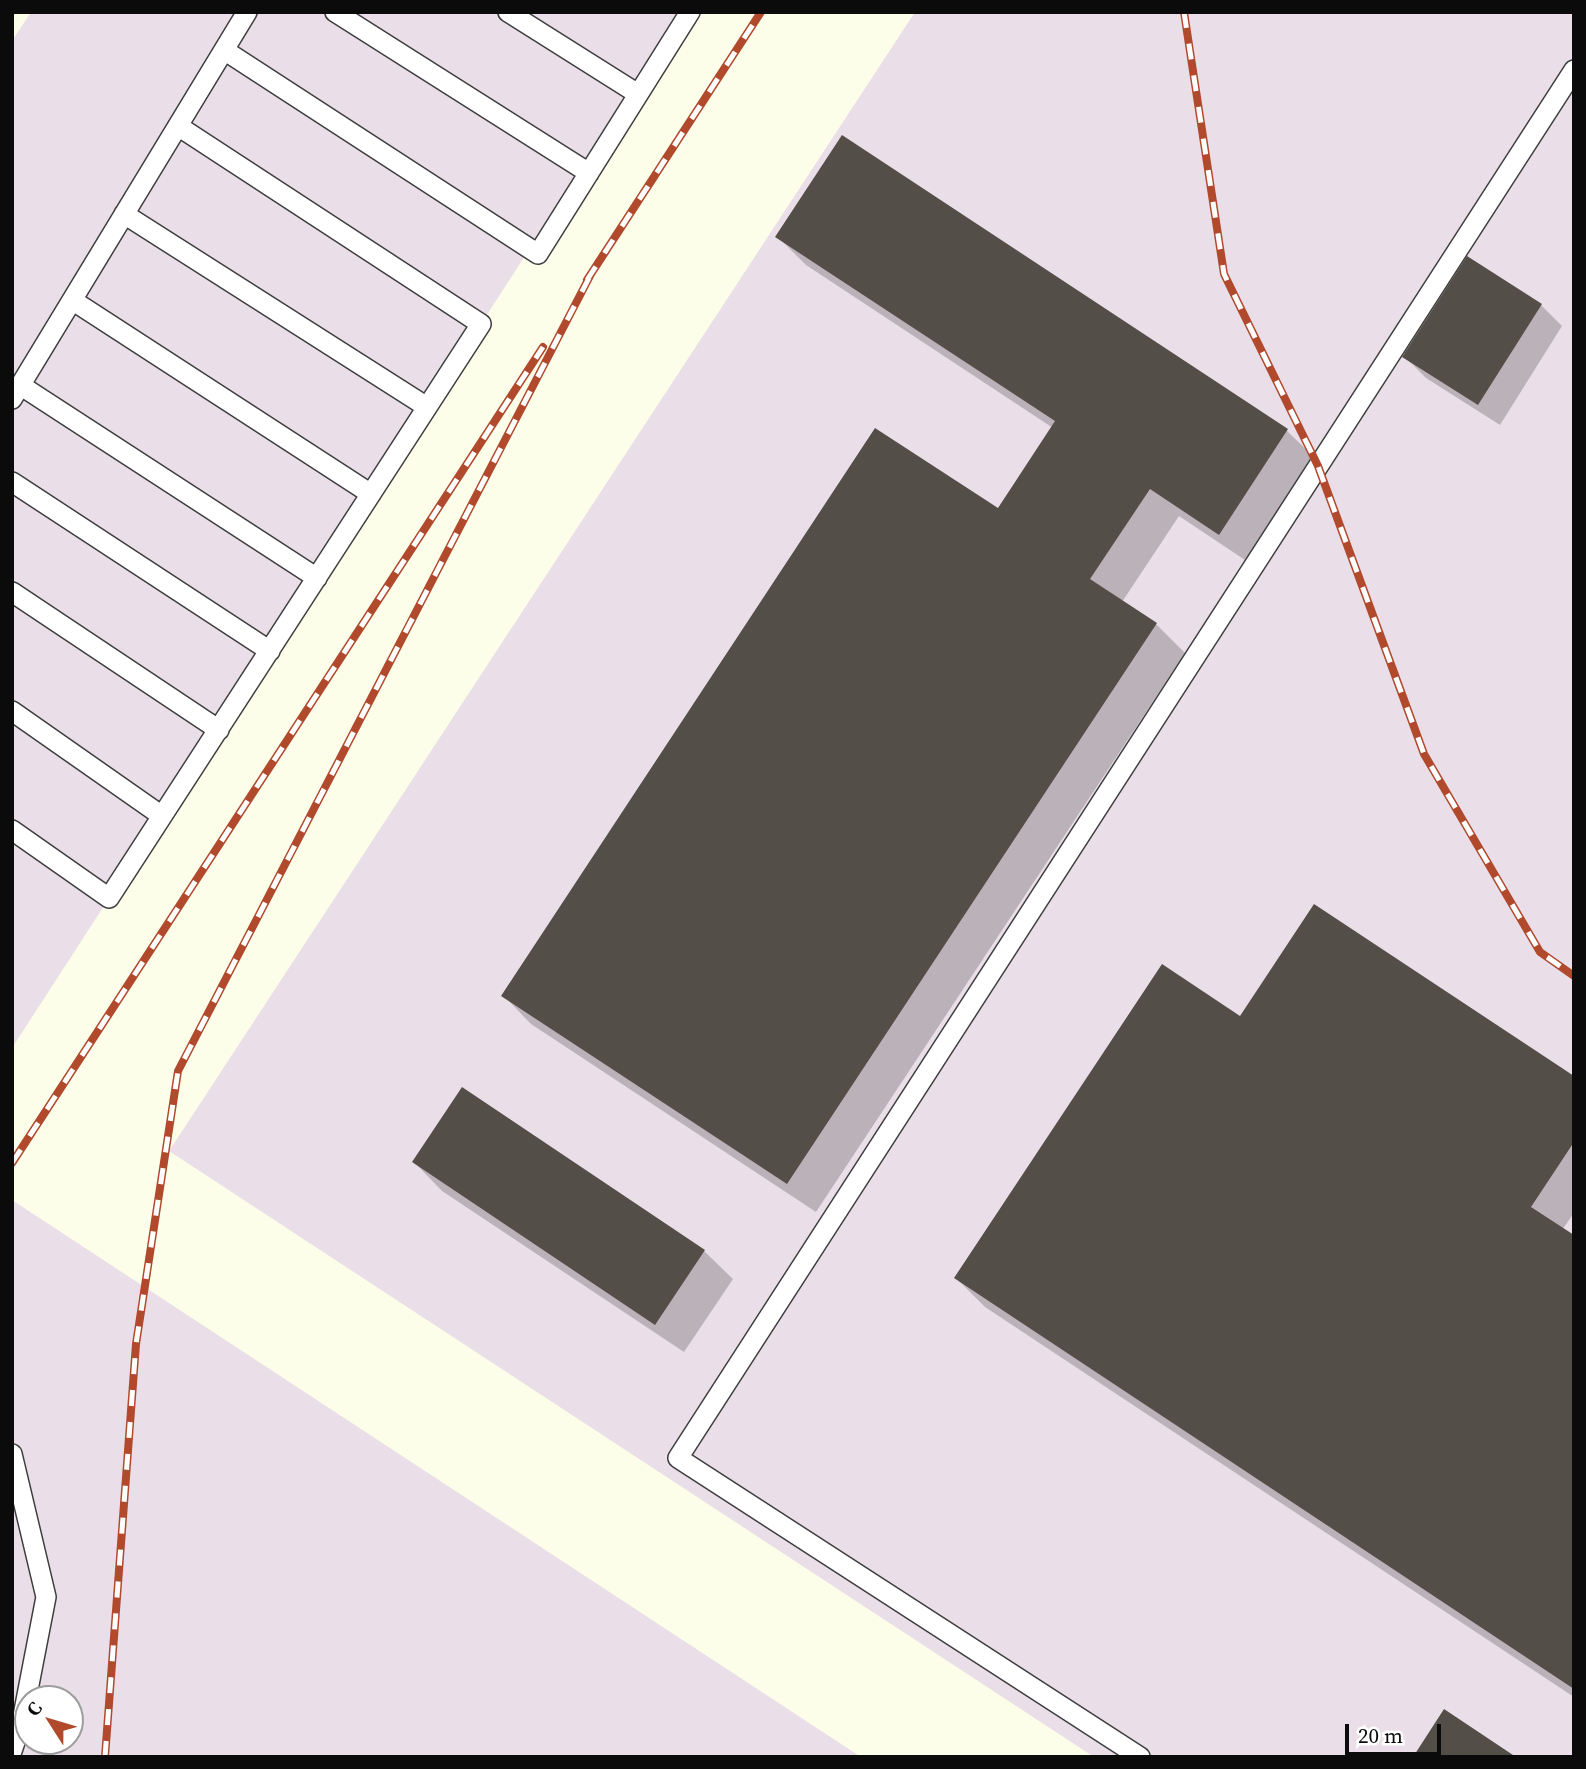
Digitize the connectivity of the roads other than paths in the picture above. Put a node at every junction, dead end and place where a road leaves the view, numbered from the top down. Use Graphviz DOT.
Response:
graph roads {
  1 [pos="247,12"];
  2 [pos="335,12"];
  3 [pos="508,12"];
  4 [pos="690,12"];
  5 [pos="224,50"];
  6 [pos="1574,70"];
  7 [pos="638,94"];
  8 [pos="178,126"];
  9 [pos="589,173"];
  10 [pos="124,215"];
  11 [pos="72,300"];
  12 [pos="16,392"];
  13 [pos="427,407"];
  14 [pos="12,481"];
  15 [pos="371,494"];
  16 [pos="317,578"];
  17 [pos="12,593"];
  18 [pos="270,651"];
  19 [pos="12,711"];
  20 [pos="219,730"];
  21 [pos="162,816"];
  22 [pos="12,830"];
  23 [pos="12,1454"];
  24 [pos="12,1751"];
  25 [pos="1140,1757"];
  1 -- 5 [label="lane"];
  2 -- 9 [label="lane"];
  3 -- 7 [label="lane"];
  4 -- 7 [label="lane"];
  5 -- 8 [label="lane"];
  5 -- 9 [label="lane"];
  6 -- 25 [label="lane"];
  7 -- 9 [label="lane"];
  8 -- 10 [label="lane"];
  8 -- 13 [label="lane"];
  10 -- 11 [label="lane"];
  10 -- 13 [label="lane"];
  11 -- 12 [label="lane"];
  11 -- 15 [label="lane"];
  12 -- 16 [label="lane"];
  13 -- 15 [label="lane"];
  14 -- 18 [label="lane"];
  15 -- 16 [label="lane"];
  16 -- 18 [label="lane"];
  17 -- 20 [label="lane"];
  18 -- 20 [label="lane"];
  19 -- 21 [label="lane"];
  20 -- 21 [label="lane"];
  21 -- 22 [label="lane"];
  23 -- 24 [label="lane"];
}
